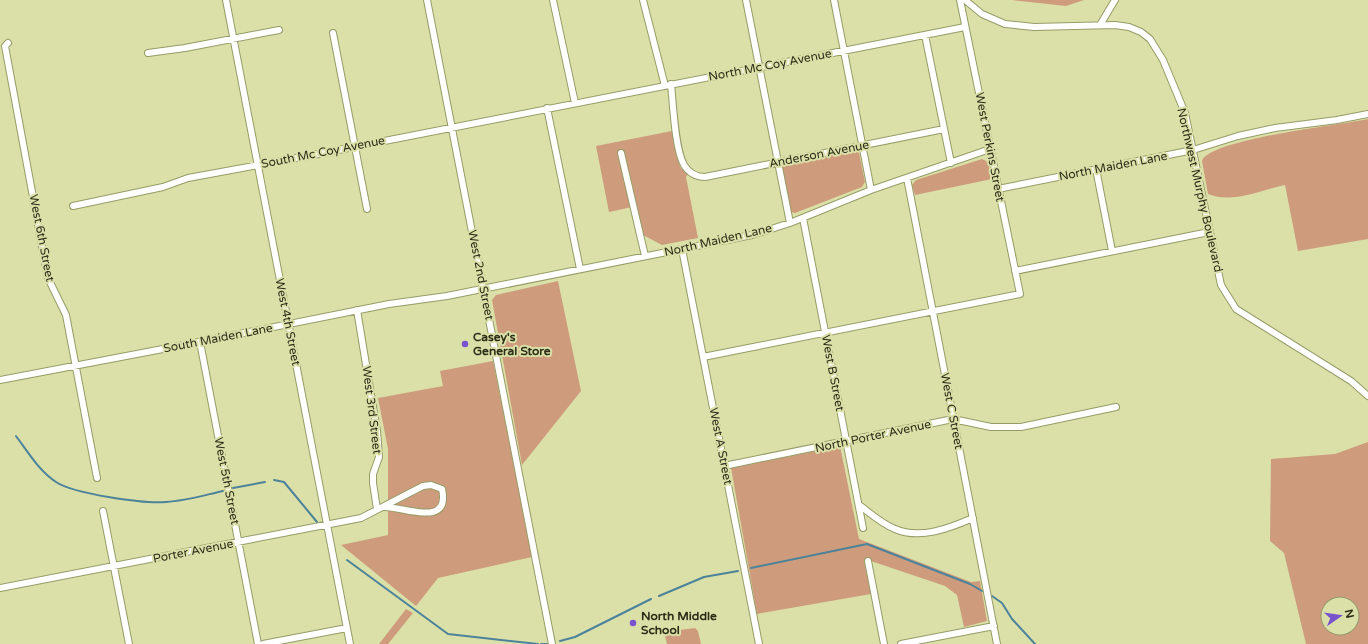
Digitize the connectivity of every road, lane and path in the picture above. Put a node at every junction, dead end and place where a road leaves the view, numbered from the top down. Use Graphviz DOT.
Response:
graph roads {
  1 [pos="226,0"];
  2 [pos="427,0"];
  3 [pos="553,0"];
  4 [pos="643,0"];
  5 [pos="746,0"];
  6 [pos="834,0"];
  7 [pos="960,0"];
  8 [pos="965,0"];
  9 [pos="1115,0"];
  10 [pos="1100,25"];
  11 [pos="965,27"];
  12 [pos="280,30"];
  13 [pos="333,33"];
  14 [pos="925,35"];
  15 [pos="233,39"];
  16 [pos="8,43"];
  17 [pos="844,50"];
  18 [pos="148,53"];
  19 [pos="759,67"];
  20 [pos="668,85"];
  21 [pos="575,103"];
  22 [pos="547,108"];
  23 [pos="1368,114"];
  24 [pos="452,127"];
  25 [pos="944,129"];
  26 [pos="862,145"];
  27 [pos="355,146"];
  28 [pos="990,149"];
  29 [pos="1193,150"];
  30 [pos="621,153"];
  31 [pos="778,162"];
  32 [pos="951,163"];
  33 [pos="258,165"];
  34 [pos="1096,169"];
  35 [pos="907,178"];
  36 [pos="998,189"];
  37 [pos="871,190"];
  38 [pos="73,206"];
  39 [pos="367,209"];
  40 [pos="803,218"];
  41 [pos="790,223"];
  42 [pos="1209,232"];
  43 [pos="682,249"];
  44 [pos="1112,251"];
  45 [pos="645,256"];
  46 [pos="580,269"];
  47 [pos="1015,270"];
  48 [pos="483,289"];
  49 [pos="357,310"];
  50 [pos="933,312"];
  51 [pos="288,325"];
  52 [pos="825,333"];
  53 [pos="200,342"];
  54 [pos="703,357"];
  55 [pos="76,365"];
  56 [pos="0,380"];
  57 [pos="1368,396"];
  58 [pos="1116,407"];
  59 [pos="954,420"];
  60 [pos="846,442"];
  61 [pos="724,466"];
  62 [pos="97,478"];
  63 [pos="859,505"];
  64 [pos="380,508"];
  65 [pos="103,511"];
  66 [pos="973,518"];
  67 [pos="327,525"];
  68 [pos="863,528"];
  69 [pos="238,542"];
  70 [pos="868,561"];
  71 [pos="114,566"];
  72 [pos="0,588"];
  73 [pos="994,626"];
  74 [pos="347,628"];
  75 [pos="129,644"];
  76 [pos="258,644"];
  77 [pos="263,644"];
  78 [pos="350,644"];
  79 [pos="552,644"];
  80 [pos="759,644"];
  81 [pos="884,644"];
  82 [pos="901,644"];
  83 [pos="997,644"];
  1 -- 15 [label="street, West 4th Street"];
  2 -- 24 [label="street, West 2nd Street"];
  3 -- 21 [label="street"];
  4 -- 20 [label="street"];
  5 -- 19 [label="street"];
  6 -- 17 [label="street"];
  7 -- 11 [label="street, West Perkins Street"];
  8 -- 10 [label="street, Northwest Murphy Boulevard"];
  9 -- 10 [label="street"];
  10 -- 29 [label="street, Northwest Murphy Boulevard"];
  11 -- 14 [label="street, North Mc Coy Avenue"];
  11 -- 28 [label="street, West Perkins Street"];
  12 -- 15 [label="street"];
  13 -- 27 [label="street"];
  14 -- 17 [label="street, North Mc Coy Avenue"];
  14 -- 25 [label="street"];
  15 -- 18 [label="street"];
  15 -- 33 [label="street, West 4th Street"];
  16 -- 55 [label="street, West 6th Street"];
  17 -- 19 [label="street, North Mc Coy Avenue"];
  17 -- 26 [label="street"];
  19 -- 20 [label="street, North Mc Coy Avenue"];
  19 -- 31 [label="street"];
  20 -- 21 [label="street, North Mc Coy Avenue"];
  20 -- 31 [label="street, Anderson Avenue"];
  21 -- 22 [label="street, South Mc Coy Avenue"];
  22 -- 24 [label="street, South Mc Coy Avenue"];
  22 -- 46 [label="street"];
  23 -- 29 [label="street, North Maiden Lane"];
  24 -- 27 [label="street, South Mc Coy Avenue"];
  24 -- 48 [label="street, West 2nd Street"];
  25 -- 26 [label="street, Anderson Avenue"];
  25 -- 32 [label="street"];
  26 -- 31 [label="street, Anderson Avenue"];
  26 -- 37 [label="street"];
  27 -- 33 [label="street, South Mc Coy Avenue"];
  27 -- 39 [label="street"];
  28 -- 32 [label="street, North Maiden Lane"];
  28 -- 36 [label="street, West Perkins Street"];
  29 -- 34 [label="street, North Maiden Lane"];
  29 -- 42 [label="street, Northwest Murphy Boulevard"];
  30 -- 45 [label="street"];
  31 -- 41 [label="street"];
  32 -- 35 [label="street, North Maiden Lane"];
  33 -- 38 [label="street, South Mc Coy Avenue"];
  33 -- 51 [label="street, West 4th Street"];
  34 -- 36 [label="street, North Maiden Lane"];
  34 -- 44 [label="street"];
  35 -- 37 [label="street, North Maiden Lane"];
  35 -- 50 [label="street, West C Street"];
  36 -- 47 [label="street, West Perkins Street"];
  37 -- 40 [label="street, North Maiden Lane"];
  40 -- 41 [label="street, North Maiden Lane"];
  40 -- 52 [label="street, West B Street"];
  41 -- 43 [label="street, North Maiden Lane"];
  42 -- 44 [label="street"];
  42 -- 57 [label="street, Northwest Murphy Boulevard"];
  43 -- 45 [label="street, North Maiden Lane"];
  43 -- 54 [label="street, West A Street"];
  44 -- 47 [label="street"];
  45 -- 46 [label="street, North Maiden Lane"];
  46 -- 48 [label="street, North Maiden Lane"];
  47 -- 50 [label="street, West Perkins Street"];
  48 -- 49 [label="street, South Maiden Lane"];
  48 -- 79 [label="street, West 2nd Street"];
  49 -- 51 [label="street, South Maiden Lane"];
  49 -- 64 [label="street, West 3rd Street"];
  50 -- 52 [label="street"];
  50 -- 59 [label="street, West C Street"];
  51 -- 53 [label="street, South Maiden Lane"];
  51 -- 67 [label="street, West 4th Street"];
  52 -- 54 [label="street"];
  52 -- 60 [label="street, West B Street"];
  53 -- 55 [label="street, South Maiden Lane"];
  53 -- 69 [label="street, West 5th Street"];
  54 -- 61 [label="street, West A Street"];
  55 -- 56 [label="street, South Maiden Lane"];
  55 -- 62 [label="street, West 6th Street"];
  58 -- 59 [label="street, North Porter Avenue"];
  59 -- 60 [label="street, North Porter Avenue"];
  59 -- 66 [label="street, West C Street"];
  60 -- 61 [label="street, North Porter Avenue"];
  60 -- 63 [label="street, West B Street"];
  61 -- 80 [label="street, West A Street"];
  63 -- 66 [label="street"];
  63 -- 68 [label="street, West B Street"];
  64 -- 64 [label="street, Porter Avenue"];
  64 -- 67 [label="street, Porter Avenue"];
  65 -- 71 [label="street"];
  66 -- 73 [label="street, West C Street"];
  67 -- 69 [label="street, Porter Avenue"];
  67 -- 74 [label="street, West 4th Street"];
  69 -- 71 [label="street, Porter Avenue"];
  69 -- 76 [label="street, West 5th Street"];
  70 -- 81 [label="street"];
  71 -- 72 [label="street, Porter Avenue"];
  71 -- 75 [label="street"];
  73 -- 82 [label="street"];
  73 -- 83 [label="street, West C Street"];
  74 -- 77 [label="street"];
  74 -- 78 [label="street, West 4th Street"];
}
